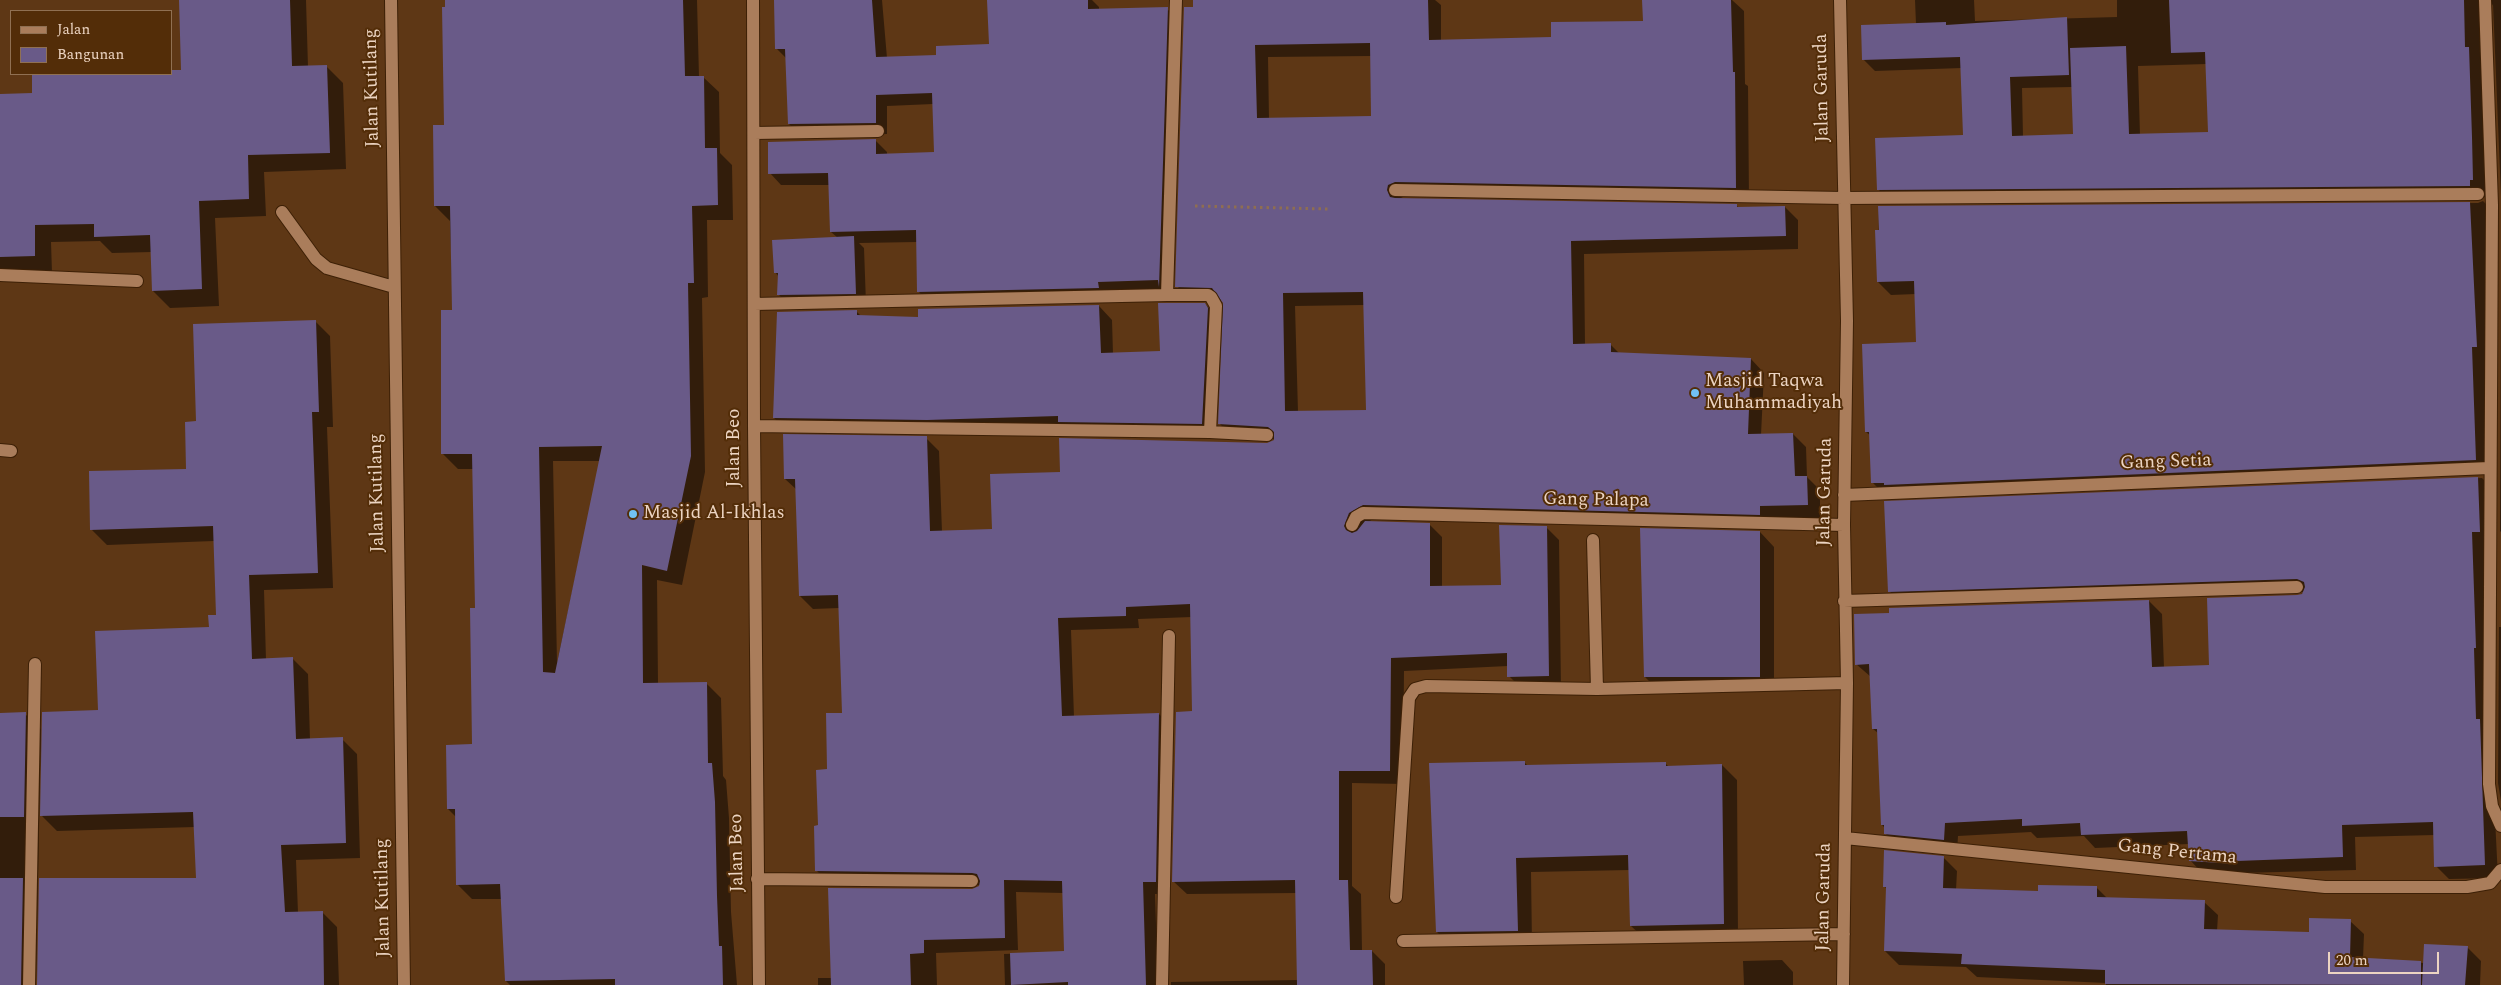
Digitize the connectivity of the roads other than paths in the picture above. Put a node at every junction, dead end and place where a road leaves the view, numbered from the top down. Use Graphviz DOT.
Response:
graph roads {
  1 [pos="391,0"];
  2 [pos="753,0"];
  3 [pos="1176,0"];
  4 [pos="1840,0"];
  5 [pos="2485,0"];
  6 [pos="878,131"];
  7 [pos="754,132"];
  8 [pos="1395,190"];
  9 [pos="2478,194"];
  10 [pos="1843,198"];
  11 [pos="282,212"];
  12 [pos="0,275"];
  13 [pos="137,281"];
  14 [pos="394,287"];
  15 [pos="1167,295"];
  16 [pos="754,304"];
  17 [pos="754,426"];
  18 [pos="1210,432"];
  19 [pos="1267,435"];
  20 [pos="2489,468"];
  21 [pos="1844,495"];
  22 [pos="1352,525"];
  23 [pos="1844,525"];
  24 [pos="1593,540"];
  25 [pos="2297,587"];
  26 [pos="1844,601"];
  27 [pos="1169,636"];
  28 [pos="35,664"];
  29 [pos="1847,683"];
  30 [pos="1597,689"];
  31 [pos="2501,826"];
  32 [pos="1845,838"];
  33 [pos="2501,870"];
  34 [pos="757,879"];
  35 [pos="972,880"];
  36 [pos="1396,897"];
  37 [pos="1844,934"];
  38 [pos="1403,941"];
  39 [pos="29,985"];
  40 [pos="404,985"];
  41 [pos="759,985"];
  42 [pos="1162,985"];
  43 [pos="1843,985"];
  1 -- 14 [label="street, Jalan Kutilang"];
  2 -- 7 [label="street, Jalan Beo"];
  3 -- 15 [label="street"];
  4 -- 10 [label="street, Jalan Garuda"];
  5 -- 20 [label="street"];
  6 -- 7 [label="street"];
  7 -- 16 [label="street, Jalan Beo"];
  8 -- 10 [label="street"];
  9 -- 10 [label="street"];
  10 -- 21 [label="street, Jalan Garuda"];
  11 -- 14 [label="street"];
  12 -- 13 [label="street"];
  14 -- 40 [label="street, Jalan Kutilang"];
  15 -- 16 [label="street"];
  15 -- 18 [label="street"];
  16 -- 17 [label="street, Jalan Beo"];
  17 -- 18 [label="street"];
  17 -- 34 [label="street, Jalan Beo"];
  18 -- 19 [label="street"];
  20 -- 21 [label="street, Gang Setia"];
  20 -- 31 [label="street"];
  21 -- 23 [label="street, Jalan Garuda"];
  22 -- 23 [label="street, Gang Palapa"];
  23 -- 26 [label="street, Jalan Garuda"];
  24 -- 30 [label="street"];
  25 -- 26 [label="street"];
  26 -- 29 [label="street, Jalan Garuda"];
  27 -- 42 [label="street"];
  28 -- 39 [label="street"];
  29 -- 30 [label="street"];
  29 -- 32 [label="street, Jalan Garuda"];
  30 -- 36 [label="street"];
  32 -- 33 [label="street, Gang Pertama"];
  32 -- 37 [label="street, Jalan Garuda"];
  34 -- 35 [label="street"];
  34 -- 41 [label="street, Jalan Beo"];
  37 -- 38 [label="street"];
  37 -- 43 [label="street, Jalan Garuda"];
}
